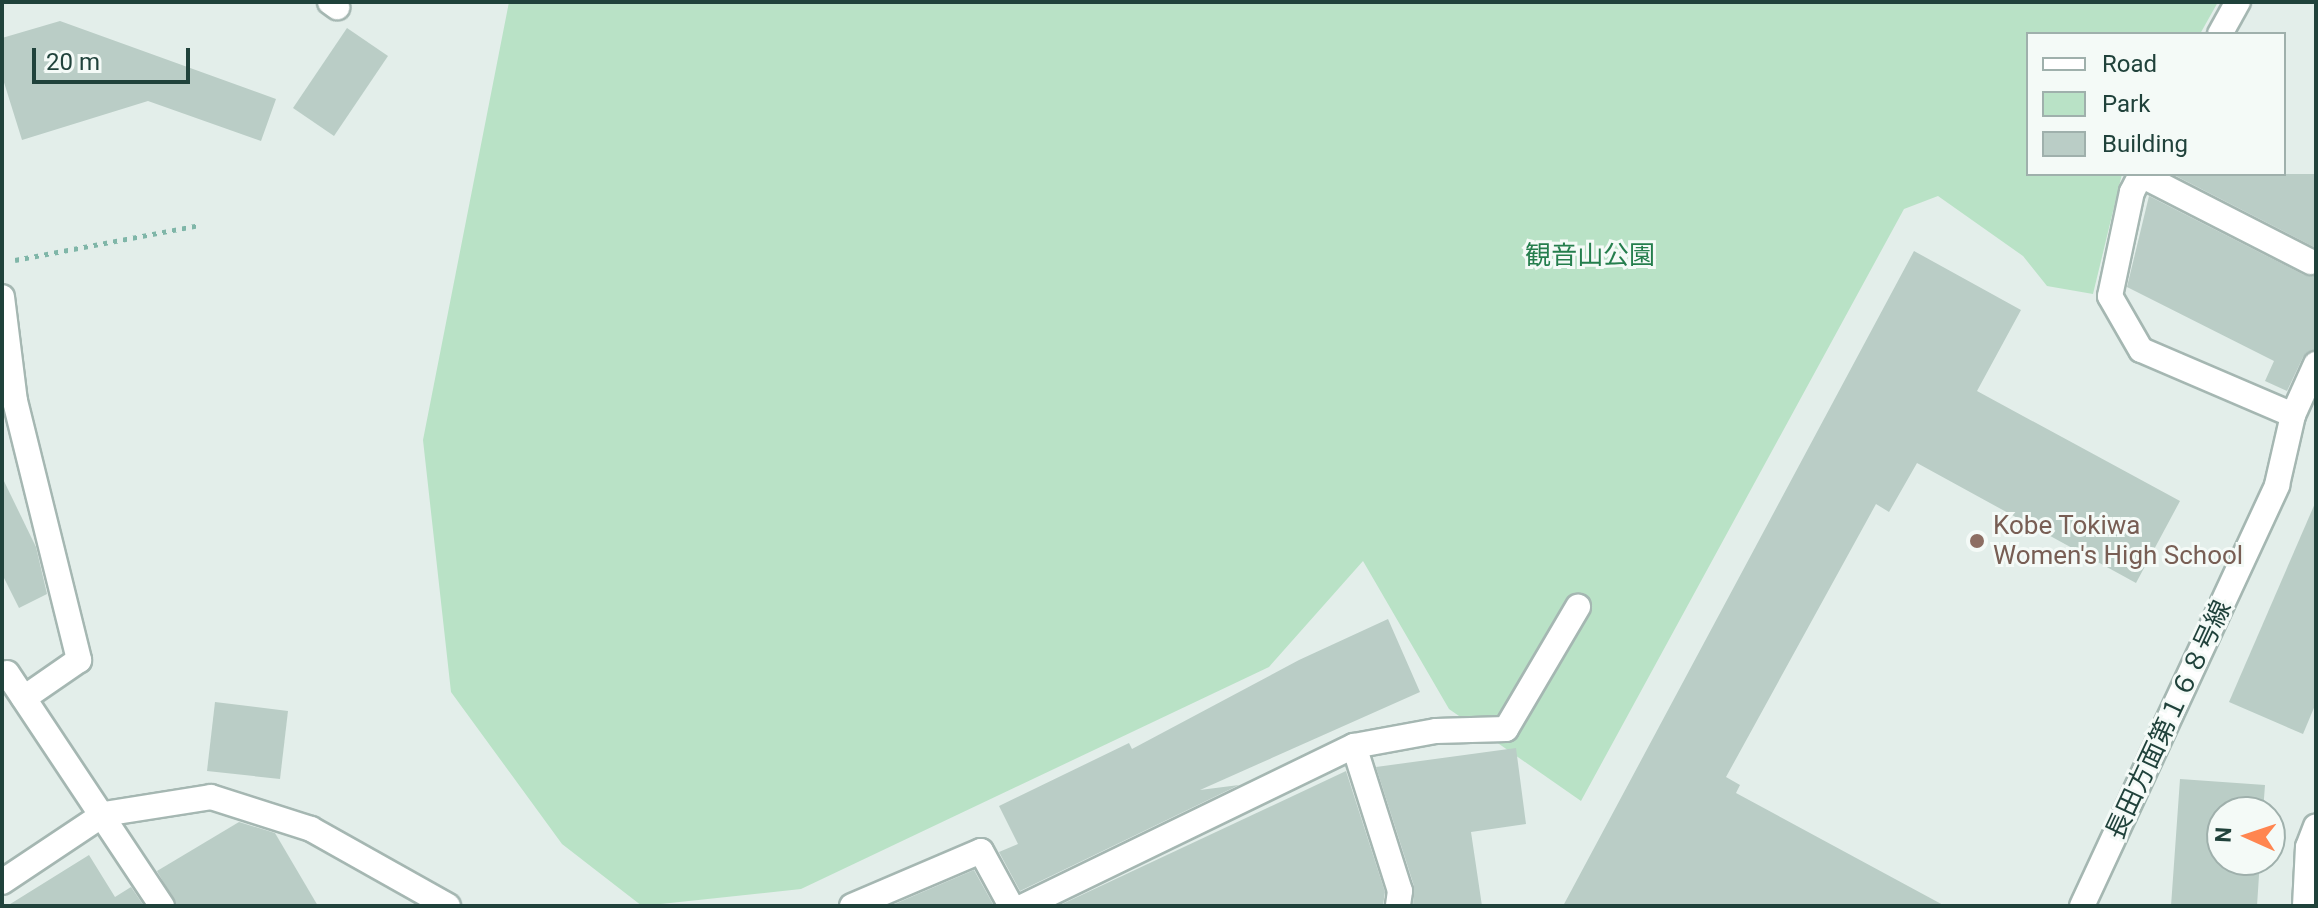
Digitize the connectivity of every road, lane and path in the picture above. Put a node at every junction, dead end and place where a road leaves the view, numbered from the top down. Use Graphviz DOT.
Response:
graph roads {
  1 [pos="2238,2"];
  2 [pos="2221,32"];
  3 [pos="2140,176"];
  4 [pos="2145,176"];
  5 [pos="201,225"];
  6 [pos="2311,262"];
  7 [pos="2,263"];
  8 [pos="2,297"];
  9 [pos="2316,364"];
  10 [pos="2293,415"];
  11 [pos="1578,607"];
  12 [pos="4,670"];
  13 [pos="24,698"];
  14 [pos="1354,746"];
  15 [pos="104,814"];
  16 [pos="2313,841"];
  17 [pos="2,882"];
  18 [pos="162,906"];
  19 [pos="448,906"];
  20 [pos="852,906"];
  21 [pos="1011,906"];
  22 [pos="1024,906"];
  23 [pos="1398,906"];
  24 [pos="2082,906"];
  25 [pos="2305,906"];
  1 -- 2 [label="street"];
  3 -- 10 [label="street"];
  4 -- 6 [label="street"];
  5 -- 7 [label="path"];
  8 -- 13 [label="street"];
  9 -- 10 [label="street, 長田方面第１６８号線"];
  10 -- 24 [label="street, 長田方面第１６８号線"];
  11 -- 14 [label="street"];
  12 -- 13 [label="street"];
  13 -- 15 [label="street"];
  14 -- 22 [label="street"];
  14 -- 23 [label="street"];
  15 -- 17 [label="street"];
  15 -- 18 [label="street"];
  15 -- 19 [label="street"];
  16 -- 25 [label="street"];
  20 -- 21 [label="street"];
}
